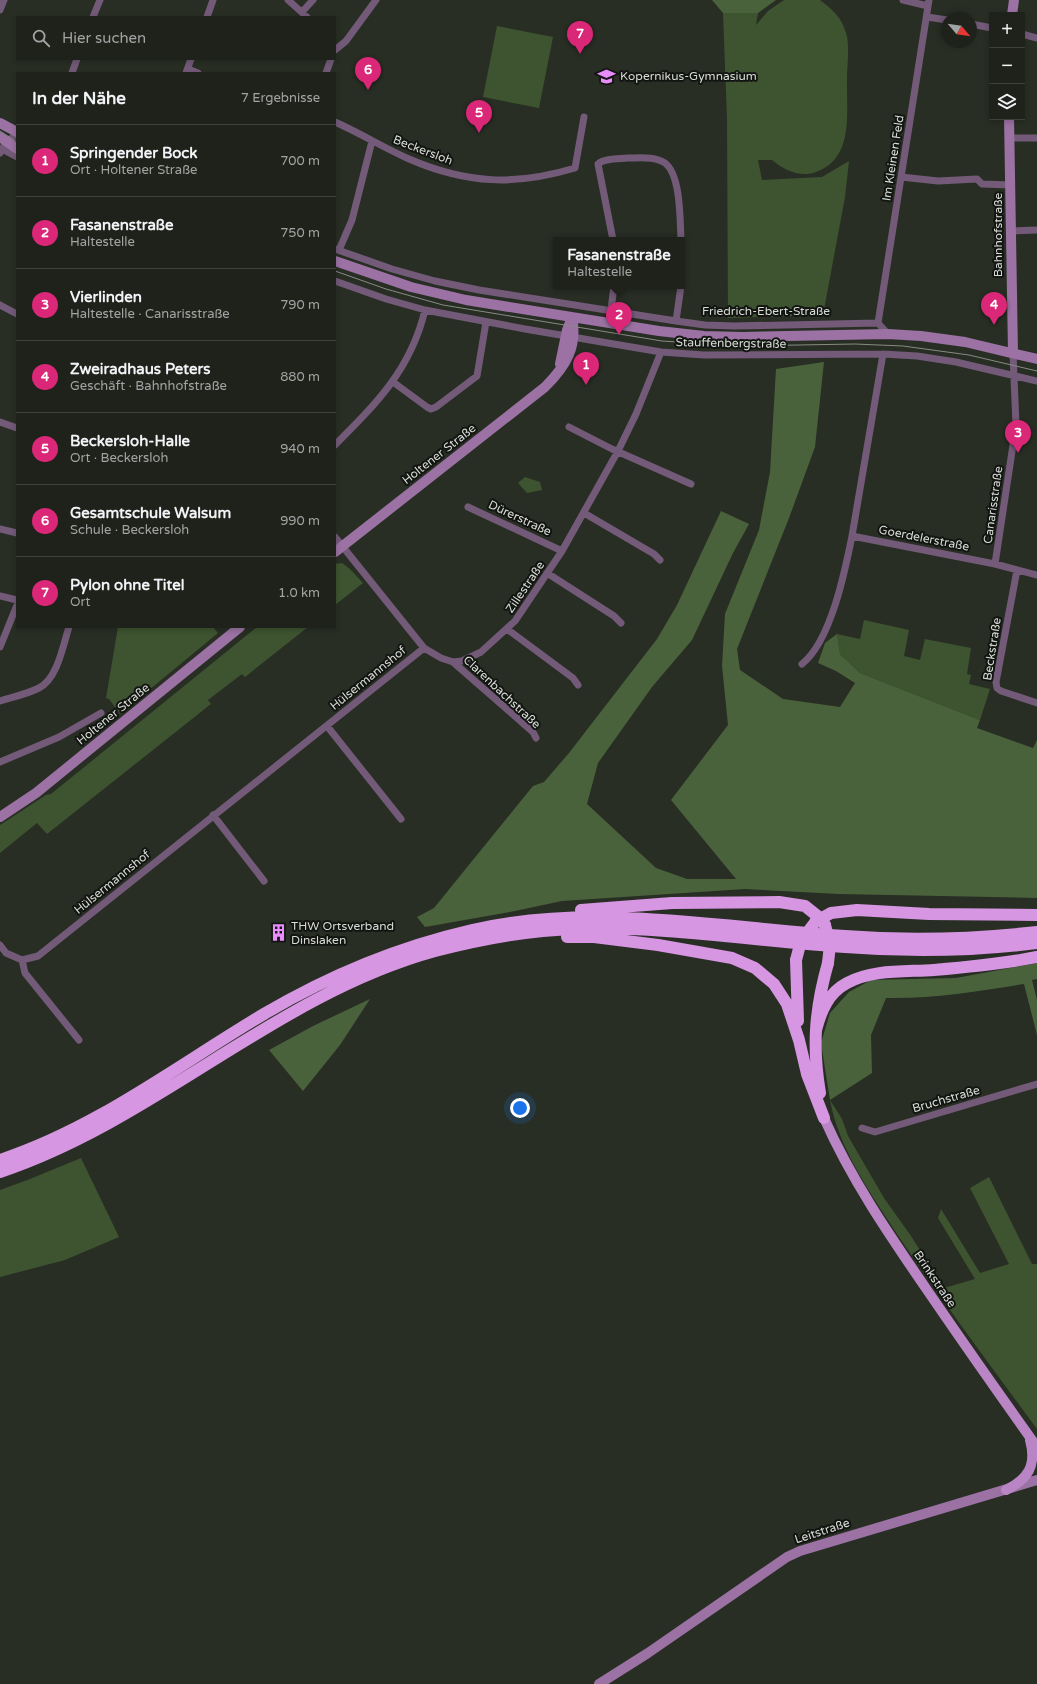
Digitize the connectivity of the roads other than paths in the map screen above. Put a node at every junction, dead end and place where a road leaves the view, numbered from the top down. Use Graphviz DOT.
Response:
graph roads {
  1 [pos="4,0"];
  2 [pos="100,0"];
  3 [pos="213,0"];
  4 [pos="288,0"];
  5 [pos="313,0"];
  6 [pos="376,0"];
  7 [pos="903,0"];
  8 [pos="1014,0"];
  9 [pos="929,3"];
  10 [pos="0,10"];
  11 [pos="1012,12"];
  12 [pos="304,14"];
  13 [pos="93,16"];
  14 [pos="207,16"];
  15 [pos="927,17"];
  16 [pos="941,19"];
  17 [pos="977,25"];
  18 [pos="989,27"];
  19 [pos="1025,35"];
  20 [pos="1037,38"];
  21 [pos="336,49"];
  22 [pos="77,60"];
  23 [pos="191,60"];
  24 [pos="331,60"];
  25 [pos="187,71"];
  26 [pos="72,72"];
  27 [pos="326,72"];
  28 [pos="584,117"];
  29 [pos="1009,120"];
  30 [pos="0,123"];
  31 [pos="336,123"];
  32 [pos="16,132"];
  33 [pos="16,134"];
  34 [pos="1009,138"];
  35 [pos="1037,138"];
  36 [pos="372,141"];
  37 [pos="2,145"];
  38 [pos="16,149"];
  39 [pos="16,156"];
  40 [pos="901,177"];
  41 [pos="1011,185"];
  42 [pos="1012,230"];
  43 [pos="1037,230"];
  44 [pos="612,237"];
  45 [pos="681,237"];
  46 [pos="337,249"];
  47 [pos="336,261"];
  48 [pos="336,280"];
  49 [pos="614,289"];
  50 [pos="681,289"];
  51 [pos="0,305"];
  52 [pos="425,310"];
  53 [pos="611,310"];
  54 [pos="16,313"];
  55 [pos="561,316"];
  56 [pos="572,317"];
  57 [pos="594,320"];
  58 [pos="676,321"];
  59 [pos="486,322"];
  60 [pos="878,323"];
  61 [pos="888,334"];
  62 [pos="569,335"];
  63 [pos="661,352"];
  64 [pos="1013,353"];
  65 [pos="883,354"];
  66 [pos="1037,359"];
  67 [pos="1015,376"];
  68 [pos="1037,381"];
  69 [pos="393,382"];
  70 [pos="0,422"];
  71 [pos="569,427"];
  72 [pos="16,428"];
  73 [pos="336,444"];
  74 [pos="618,451"];
  75 [pos="691,484"];
  76 [pos="468,507"];
  77 [pos="584,513"];
  78 [pos="0,530"];
  79 [pos="16,533"];
  80 [pos="852,536"];
  81 [pos="339,549"];
  82 [pos="562,551"];
  83 [pos="660,560"];
  84 [pos="995,564"];
  85 [pos="1017,570"];
  86 [pos="548,573"];
  87 [pos="1037,575"];
  88 [pos="0,596"];
  89 [pos="16,600"];
  90 [pos="16,607"];
  91 [pos="621,623"];
  92 [pos="69,628"];
  93 [pos="239,628"];
  94 [pos="507,630"];
  95 [pos="0,645"];
  96 [pos="424,648"];
  97 [pos="453,662"];
  98 [pos="802,664"];
  99 [pos="578,685"];
  100 [pos="0,701"];
  101 [pos="1037,703"];
  102 [pos="100,713"];
  103 [pos="326,726"];
  104 [pos="536,738"];
  105 [pos="0,762"];
  106 [pos="214,815"];
  107 [pos="0,817"];
  108 [pos="400,818"];
  109 [pos="264,881"];
  110 [pos="1037,915"];
  111 [pos="534,920"];
  112 [pos="819,923"];
  113 [pos="1037,932"];
  114 [pos="500,937"];
  115 [pos="1037,943"];
  116 [pos="0,945"];
  117 [pos="1037,957"];
  118 [pos="22,960"];
  119 [pos="816,1030"];
  120 [pos="79,1040"];
  121 [pos="799,1040"];
  122 [pos="1037,1084"];
  123 [pos="146,1095"];
  124 [pos="122,1109"];
  125 [pos="824,1118"];
  126 [pos="862,1128"];
  127 [pos="0,1160"];
  128 [pos="0,1172"];
  129 [pos="1027,1433"];
  130 [pos="1037,1446"];
  131 [pos="1037,1480"];
  132 [pos="1006,1490"];
  133 [pos="599,1684"];
  1 -- 10 [label="street"];
  2 -- 13 [label="street"];
  3 -- 14 [label="street"];
  4 -- 12 [label="street"];
  5 -- 12 [label="street"];
  6 -- 21 [label="street"];
  7 -- 9 [label="street"];
  8 -- 11 [label="street"];
  9 -- 15 [label="street, Im Kleinen Feld"];
  15 -- 16 [label="street"];
  15 -- 40 [label="street, Im Kleinen Feld"];
  17 -- 18 [label="street"];
  19 -- 20 [label="street"];
  22 -- 26 [label="street"];
  23 -- 25 [label="street"];
  24 -- 27 [label="street"];
  28 -- 36 [label="street, Beckersloh"];
  29 -- 34 [label="street, Bahnhofstraße"];
  30 -- 32 [label="street"];
  31 -- 36 [label="street, Beckersloh"];
  33 -- 37 [label="street"];
  34 -- 35 [label="street"];
  34 -- 41 [label="street, Bahnhofstraße"];
  36 -- 46 [label="street"];
  37 -- 38 [label="street"];
  37 -- 39 [label="street"];
  40 -- 41 [label="street"];
  40 -- 60 [label="street, Im Kleinen Feld"];
  41 -- 42 [label="street, Bahnhofstraße"];
  42 -- 43 [label="street"];
  42 -- 64 [label="street, Bahnhofstraße"];
  44 -- 45 [label="street"];
  46 -- 53 [label="street, Friedrich-Ebert-Straße"];
  47 -- 55 [label="street, Friedrich-Ebert-Straße"];
  48 -- 52 [label="street, Stauffenbergstraße"];
  49 -- 53 [label="street"];
  50 -- 58 [label="street"];
  51 -- 54 [label="street"];
  52 -- 59 [label="street, Stauffenbergstraße"];
  52 -- 69 [label="street"];
  53 -- 58 [label="street, Friedrich-Ebert-Straße"];
  55 -- 56 [label="street, Friedrich-Ebert-Straße"];
  55 -- 62 [label="street"];
  56 -- 57 [label="street, Friedrich-Ebert-Straße"];
  56 -- 62 [label="street, Holtener Straße"];
  57 -- 61 [label="street, Friedrich-Ebert-Straße"];
  57 -- 62 [label="street, Holtener Straße"];
  58 -- 60 [label="street, Friedrich-Ebert-Straße"];
  59 -- 62 [label="street, Stauffenbergstraße"];
  59 -- 69 [label="street"];
  60 -- 61 [label="street"];
  61 -- 64 [label="street, Friedrich-Ebert-Straße"];
  62 -- 63 [label="street, Stauffenbergstraße"];
  62 -- 81 [label="street, Holtener Straße"];
  63 -- 65 [label="street, Stauffenbergstraße"];
  63 -- 74 [label="street, Zillestraße"];
  64 -- 66 [label="street, Friedrich-Ebert-Straße"];
  64 -- 67 [label="street, Canarisstraße"];
  65 -- 67 [label="street, Stauffenbergstraße"];
  65 -- 80 [label="street"];
  67 -- 68 [label="street, Stauffenbergstraße"];
  67 -- 84 [label="street, Canarisstraße"];
  69 -- 73 [label="street"];
  70 -- 72 [label="street"];
  71 -- 74 [label="street"];
  74 -- 75 [label="street"];
  74 -- 77 [label="street, Zillestraße"];
  76 -- 82 [label="street, Dürerstraße"];
  77 -- 82 [label="street, Zillestraße"];
  77 -- 83 [label="street"];
  78 -- 79 [label="street"];
  80 -- 84 [label="street, Goerdelerstraße"];
  80 -- 98 [label="street"];
  81 -- 96 [label="street"];
  82 -- 86 [label="street, Zillestraße"];
  84 -- 85 [label="street, Goerdelerstraße"];
  85 -- 87 [label="street, Goerdelerstraße"];
  85 -- 101 [label="street, Beckstraße"];
  86 -- 91 [label="street"];
  86 -- 94 [label="street, Zillestraße"];
  88 -- 89 [label="street"];
  90 -- 95 [label="street"];
  92 -- 100 [label="street"];
  93 -- 107 [label="street, Holtener Straße"];
  94 -- 97 [label="street, Zillestraße"];
  94 -- 99 [label="street"];
  96 -- 97 [label="street"];
  96 -- 103 [label="street, Hülsermannshof"];
  97 -- 104 [label="street, Clarenbachstraße"];
  102 -- 105 [label="street, Holtener Straße"];
  103 -- 106 [label="street, Hülsermannshof"];
  103 -- 108 [label="street, Hülsermannshof"];
  106 -- 109 [label="street"];
  106 -- 118 [label="street, Hülsermannshof"];
  110 -- 112 [label="highway"];
  111 -- 112 [label="highway"];
  111 -- 113 [label="highway"];
  111 -- 123 [label="highway"];
  112 -- 119 [label="highway, bridge"];
  112 -- 121 [label="highway, bridge"];
  114 -- 115 [label="highway"];
  114 -- 121 [label="highway"];
  114 -- 123 [label="highway"];
  116 -- 118 [label="street"];
  117 -- 119 [label="highway"];
  118 -- 120 [label="street"];
  119 -- 125 [label="highway"];
  121 -- 125 [label="highway"];
  122 -- 126 [label="street, Bruchstraße"];
  123 -- 124 [label="highway"];
  124 -- 127 [label="highway"];
  124 -- 128 [label="highway"];
  125 -- 129 [label="main road, Brinkstraße"];
  129 -- 130 [label="main road, Brinkstraße"];
  129 -- 132 [label="main road"];
  131 -- 132 [label="street, Leitstraße"];
  132 -- 133 [label="street, Leitstraße"];
}
